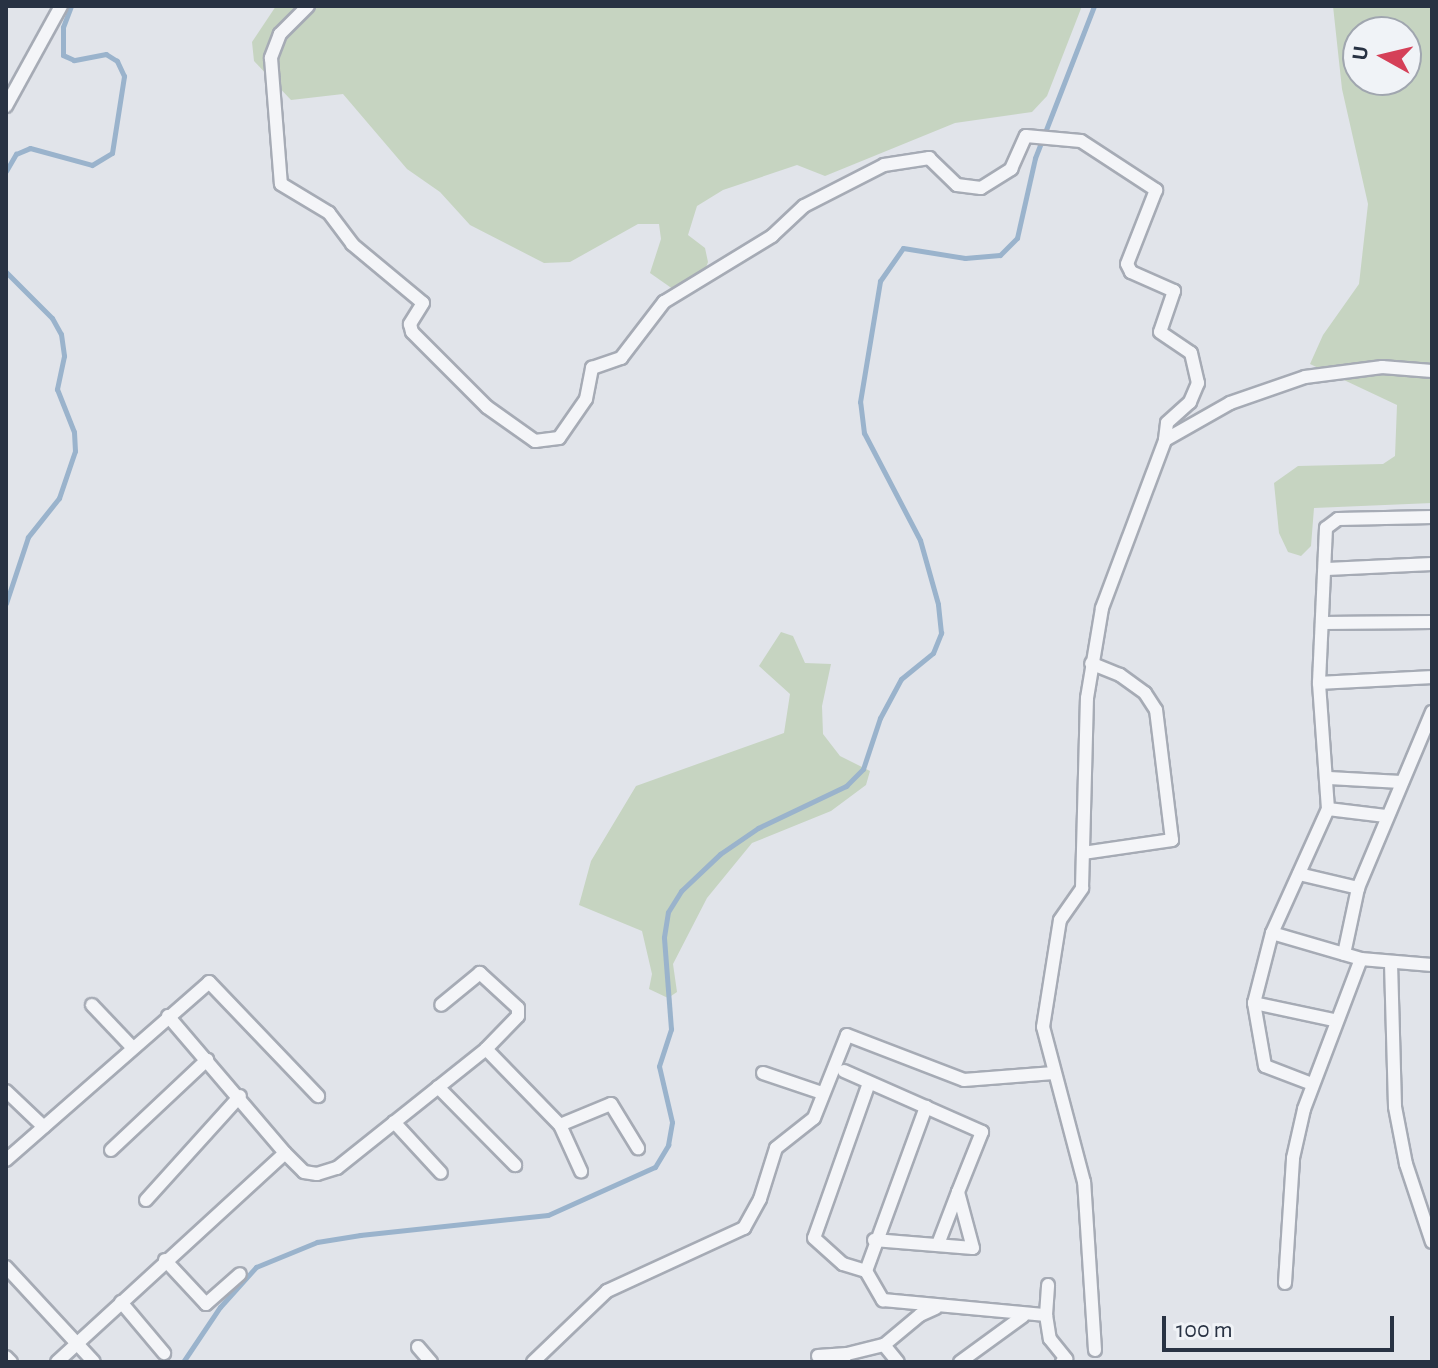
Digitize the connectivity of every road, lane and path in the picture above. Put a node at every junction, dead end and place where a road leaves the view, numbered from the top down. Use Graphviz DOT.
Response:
graph roads {
  1 [pos="61,6"];
  2 [pos="308,6"];
  3 [pos="6,106"];
  4 [pos="1432,371"];
  5 [pos="1165,440"];
  6 [pos="1432,517"];
  7 [pos="1432,564"];
  8 [pos="1327,569"];
  9 [pos="1432,622"];
  10 [pos="1323,623"];
  11 [pos="1091,663"];
  12 [pos="1432,677"];
  13 [pos="1319,683"];
  14 [pos="1432,712"];
  15 [pos="1329,778"];
  16 [pos="1401,782"];
  17 [pos="1328,809"];
  18 [pos="1386,816"];
  19 [pos="1083,853"];
  20 [pos="1299,874"];
  21 [pos="1358,888"];
  22 [pos="1272,933"];
  23 [pos="1344,954"];
  24 [pos="1361,959"];
  25 [pos="1391,963"];
  26 [pos="1432,965"];
  27 [pos="1254,1003"];
  28 [pos="92,1005"];
  29 [pos="441,1005"];
  30 [pos="168,1016"];
  31 [pos="1334,1020"];
  32 [pos="133,1048"];
  33 [pos="486,1049"];
  34 [pos="207,1060"];
  35 [pos="844,1071"];
  36 [pos="763,1073"];
  37 [pos="1054,1073"];
  38 [pos="869,1083"];
  39 [pos="1312,1084"];
  40 [pos="438,1087"];
  41 [pos="6,1091"];
  42 [pos="822,1093"];
  43 [pos="240,1096"];
  44 [pos="318,1096"];
  45 [pos="926,1107"];
  46 [pos="394,1122"];
  47 [pos="560,1125"];
  48 [pos="44,1127"];
  49 [pos="638,1148"];
  50 [pos="111,1150"];
  51 [pos="285,1153"];
  52 [pos="6,1160"];
  53 [pos="515,1165"];
  54 [pos="581,1171"];
  55 [pos="441,1173"];
  56 [pos="958,1192"];
  57 [pos="146,1200"];
  58 [pos="874,1240"];
  59 [pos="1432,1242"];
  60 [pos="938,1244"];
  61 [pos="165,1260"];
  62 [pos="6,1267"];
  63 [pos="866,1271"];
  64 [pos="240,1274"];
  65 [pos="1285,1283"];
  66 [pos="1048,1285"];
  67 [pos="121,1302"];
  68 [pos="939,1307"];
  69 [pos="1046,1315"];
  70 [pos="1023,1316"];
  71 [pos="75,1342"];
  72 [pos="884,1345"];
  73 [pos="418,1347"];
  74 [pos="1095,1350"];
  75 [pos="164,1353"];
  76 [pos="818,1356"];
  77 [pos="6,1357"];
  78 [pos="843,1358"];
  79 [pos="11,1362"];
  80 [pos="57,1362"];
  81 [pos="94,1362"];
  82 [pos="431,1362"];
  83 [pos="533,1362"];
  84 [pos="898,1362"];
  85 [pos="960,1362"];
  86 [pos="1062,1362"];
  1 -- 3 [label="street"];
  2 -- 5 [label="street"];
  4 -- 5 [label="street"];
  5 -- 11 [label="street"];
  6 -- 8 [label="street"];
  7 -- 8 [label="street"];
  8 -- 10 [label="street"];
  9 -- 10 [label="street"];
  10 -- 13 [label="street"];
  11 -- 19 [label="street"];
  11 -- 19 [label="street"];
  12 -- 13 [label="street"];
  13 -- 15 [label="street"];
  14 -- 16 [label="street"];
  15 -- 16 [label="street"];
  15 -- 17 [label="street"];
  16 -- 18 [label="street"];
  17 -- 18 [label="street"];
  17 -- 20 [label="street"];
  18 -- 21 [label="street"];
  19 -- 37 [label="street"];
  20 -- 21 [label="street"];
  20 -- 22 [label="street"];
  21 -- 23 [label="street"];
  22 -- 23 [label="street"];
  22 -- 27 [label="street"];
  23 -- 24 [label="street"];
  24 -- 25 [label="street"];
  24 -- 31 [label="street"];
  25 -- 26 [label="street"];
  25 -- 59 [label="street"];
  27 -- 31 [label="street"];
  27 -- 39 [label="street"];
  28 -- 32 [label="street"];
  29 -- 33 [label="street"];
  30 -- 32 [label="street"];
  30 -- 34 [label="street"];
  30 -- 44 [label="street"];
  31 -- 39 [label="street"];
  32 -- 48 [label="street"];
  33 -- 40 [label="street"];
  33 -- 47 [label="street"];
  34 -- 43 [label="street"];
  34 -- 50 [label="street"];
  35 -- 38 [label="street"];
  36 -- 42 [label="street"];
  37 -- 42 [label="street"];
  37 -- 74 [label="street"];
  38 -- 45 [label="street"];
  38 -- 63 [label="street"];
  39 -- 65 [label="street"];
  40 -- 46 [label="street"];
  40 -- 53 [label="street"];
  41 -- 48 [label="street"];
  42 -- 83 [label="street"];
  43 -- 51 [label="street"];
  43 -- 57 [label="street"];
  45 -- 56 [label="street"];
  45 -- 58 [label="street"];
  46 -- 51 [label="street"];
  46 -- 55 [label="street"];
  47 -- 49 [label="street"];
  47 -- 54 [label="street"];
  48 -- 52 [label="street"];
  51 -- 61 [label="street"];
  56 -- 60 [label="street"];
  56 -- 60 [label="street"];
  58 -- 60 [label="street"];
  58 -- 63 [label="street"];
  61 -- 64 [label="street"];
  61 -- 67 [label="street"];
  62 -- 71 [label="street"];
  63 -- 68 [label="street"];
  66 -- 69 [label="street"];
  67 -- 71 [label="street"];
  67 -- 75 [label="street"];
  68 -- 70 [label="street"];
  68 -- 72 [label="street"];
  69 -- 70 [label="street"];
  69 -- 86 [label="street"];
  70 -- 85 [label="street"];
  71 -- 80 [label="street"];
  71 -- 81 [label="street"];
  72 -- 78 [label="street"];
  72 -- 84 [label="street"];
  73 -- 82 [label="street"];
  76 -- 78 [label="street"];
  77 -- 79 [label="street"];
}
